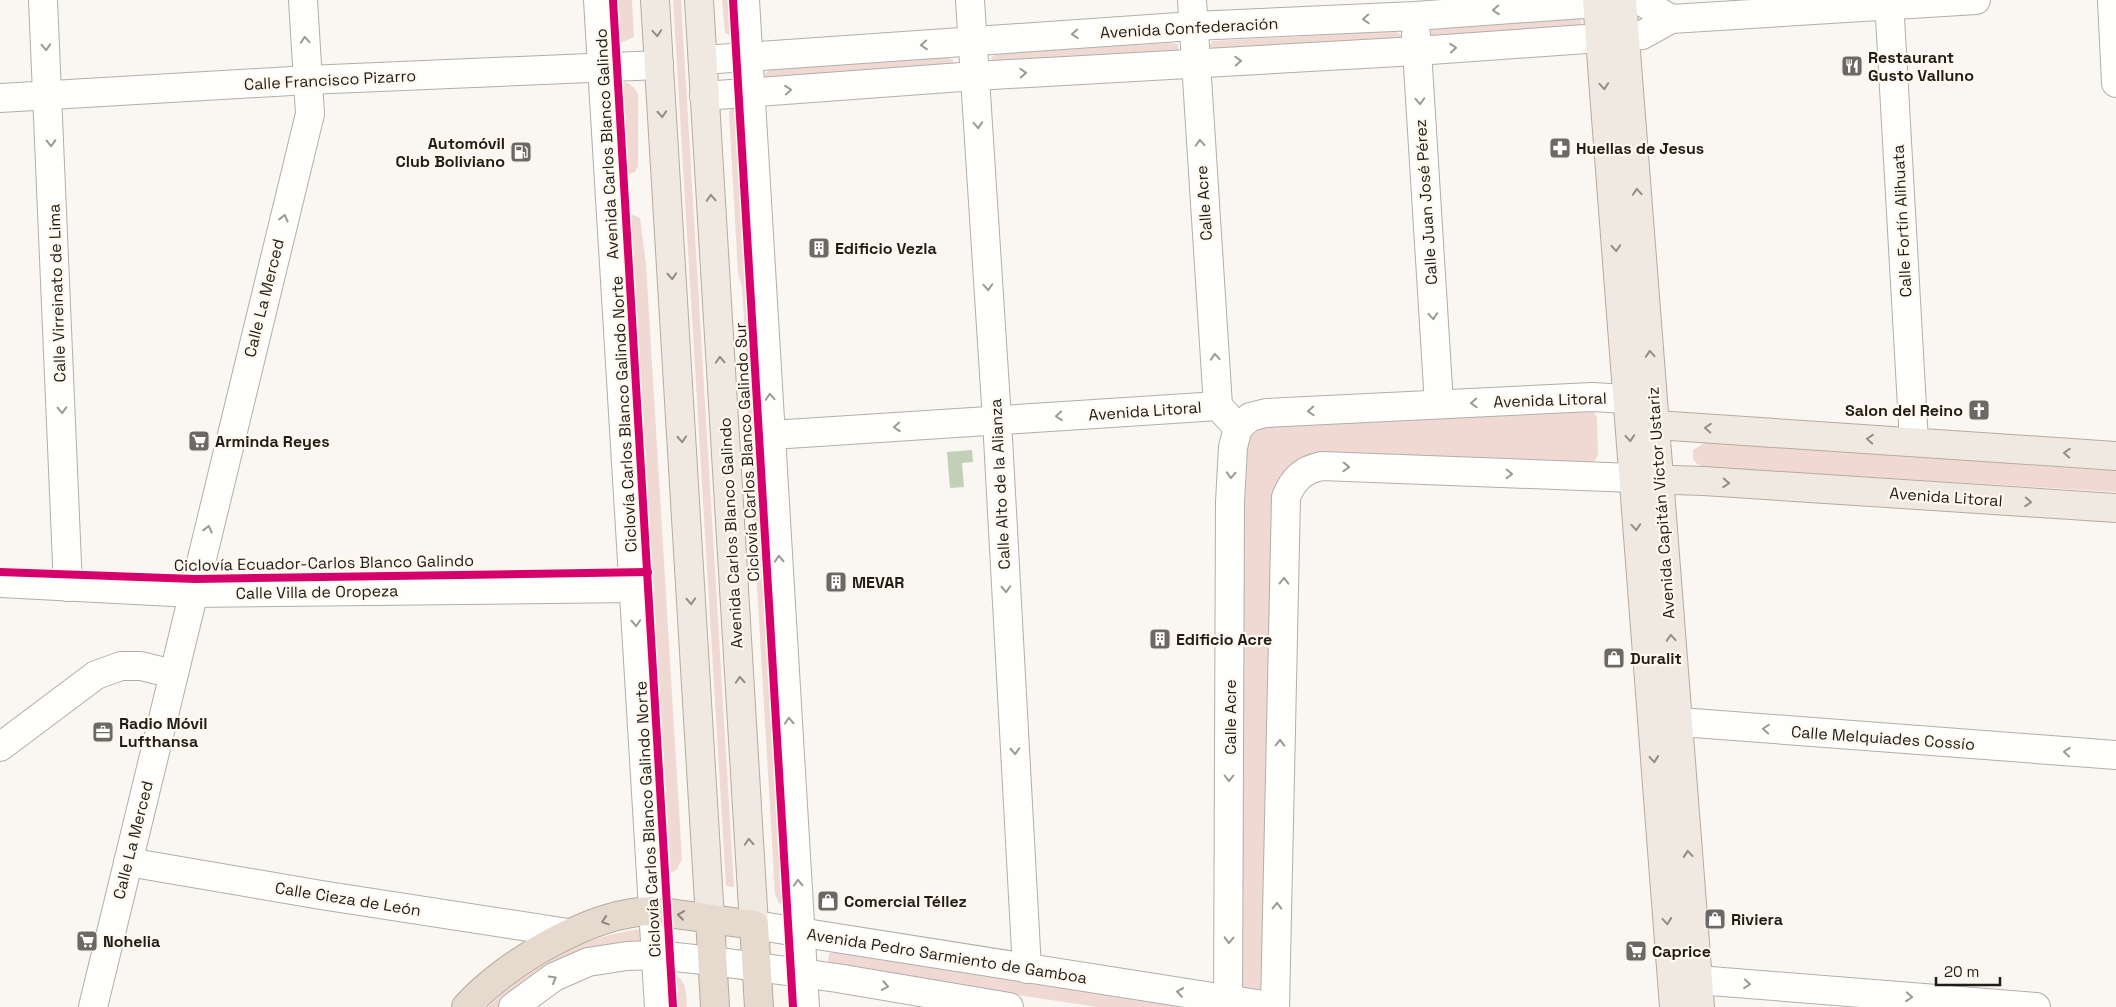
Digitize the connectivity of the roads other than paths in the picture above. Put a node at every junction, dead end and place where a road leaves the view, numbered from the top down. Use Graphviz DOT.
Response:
graph roads {
  1 [pos="43,0"];
  2 [pos="303,0"];
  3 [pos="598,0"];
  4 [pos="655,0"];
  5 [pos="699,0"];
  6 [pos="745,0"];
  7 [pos="970,0"];
  8 [pos="1976,0"];
  9 [pos="2112,0"];
  10 [pos="1610,1"];
  11 [pos="1889,3"];
  12 [pos="1414,8"];
  13 [pos="1193,13"];
  14 [pos="1671,19"];
  15 [pos="1612,37"];
  16 [pos="973,41"];
  17 [pos="1417,51"];
  18 [pos="749,57"];
  19 [pos="702,60"];
  20 [pos="1195,64"];
  21 [pos="659,65"];
  22 [pos="602,68"];
  23 [pos="975,76"];
  24 [pos="308,80"];
  25 [pos="2116,83"];
  26 [pos="750,93"];
  27 [pos="49,94"];
  28 [pos="704,96"];
  29 [pos="0,98"];
  30 [pos="1439,404"];
  31 [pos="1218,406"];
  32 [pos="1645,408"];
  33 [pos="997,420"];
  34 [pos="1238,428"];
  35 [pos="772,435"];
  36 [pos="1914,442"];
  37 [pos="2116,456"];
  38 [pos="1633,478"];
  39 [pos="1660,480"];
  40 [pos="2116,508"];
  41 [pos="0,583"];
  42 [pos="68,587"];
  43 [pos="634,588"];
  44 [pos="192,593"];
  45 [pos="173,674"];
  46 [pos="1651,719"];
  47 [pos="1678,722"];
  48 [pos="0,747"];
  49 [pos="2116,755"];
  50 [pos="128,862"];
  51 [pos="653,911"];
  52 [pos="710,919"];
  53 [pos="754,925"];
  54 [pos="801,932"];
  55 [pos="568,934"];
  56 [pos="656,955"];
  57 [pos="713,961"];
  58 [pos="757,966"];
  59 [pos="1027,969"];
  60 [pos="803,973"];
  61 [pos="1698,980"];
  62 [pos="1228,1003"];
  63 [pos="93,1007"];
  64 [pos="466,1007"];
  65 [pos="513,1007"];
  66 [pos="659,1007"];
  67 [pos="715,1007"];
  68 [pos="759,1007"];
  69 [pos="805,1007"];
  70 [pos="1009,1007"];
  71 [pos="1275,1007"];
  72 [pos="1674,1007"];
  73 [pos="1700,1007"];
  74 [pos="2036,1007"];
  1 -- 27 [label="street, Calle Virreinato de Lima, one-way"];
  24 -- 2 [label="street, Calle La Merced, one-way"];
  3 -- 22 [label="street, Avenida Carlos Blanco Galindo"];
  4 -- 21 [label="main road, one-way"];
  5 -- 19 [label="main road, Avenida Carlos Blanco Galindo"];
  6 -- 18 [label="street"];
  7 -- 16 [label="street, Calle Alto de la Alianza"];
  8 -- 11 [label="street"];
  9 -- 25 [label="street"];
  10 -- 12 [label="street, Avenida Confederación, one-way"];
  10 -- 14 [label="street, Avenida Confederación"];
  10 -- 15 [label="main road, Avenida Capitán Víctor Ustariz"];
  11 -- 14 [label="street"];
  11 -- 36 [label="street, Calle Fortín Alihuata"];
  12 -- 13 [label="street, Avenida Confederación, one-way"];
  12 -- 17 [label="street, Calle Juan José Pérez"];
  13 -- 16 [label="street, Avenida Confederación, one-way"];
  13 -- 20 [label="street, Calle Acre"];
  14 -- 15 [label="street"];
  17 -- 15 [label="street, one-way"];
  15 -- 32 [label="main road, Avenida Capitán Víctor Ustariz"];
  16 -- 18 [label="street, Avenida Confederación, one-way"];
  16 -- 23 [label="street, Calle Alto de la Alianza"];
  20 -- 17 [label="street, one-way"];
  17 -- 30 [label="street, Calle Juan José Pérez, one-way"];
  18 -- 19 [label="street, Avenida Confederación"];
  18 -- 26 [label="street"];
  19 -- 28 [label="main road, Avenida Carlos Blanco Galindo"];
  23 -- 20 [label="street, one-way"];
  31 -- 20 [label="street, Calle Acre, one-way"];
  21 -- 22 [label="street, Calle Francisco Pizarro"];
  21 -- 52 [label="main road, one-way"];
  22 -- 24 [label="street, Calle Francisco Pizarro"];
  22 -- 43 [label="street, Avenida Carlos Blanco Galindo"];
  26 -- 23 [label="street, one-way"];
  23 -- 33 [label="street, Calle Alto de la Alianza, one-way"];
  24 -- 27 [label="street, Calle Francisco Pizarro"];
  44 -- 24 [label="street, Calle La Merced, one-way"];
  26 -- 28 [label="street"];
  35 -- 26 [label="street, one-way"];
  27 -- 29 [label="street, Calle Francisco Pizarro"];
  27 -- 42 [label="street, Calle Virreinato de Lima, one-way"];
  53 -- 28 [label="main road, Avenida Carlos Blanco Galindo, one-way"];
  32 -- 30 [label="street, Avenida Litoral, one-way"];
  30 -- 34 [label="street, Avenida Litoral, one-way"];
  31 -- 33 [label="street, Avenida Litoral, one-way"];
  31 -- 34 [label="street, Avenida Litoral"];
  36 -- 32 [label="main road, Avenida Litoral, one-way"];
  32 -- 38 [label="main road, Avenida Capitán Víctor Ustariz, one-way"];
  32 -- 39 [label="main road, Avenida Capitán Víctor Ustariz"];
  33 -- 35 [label="street, Avenida Litoral, one-way"];
  33 -- 59 [label="street, Calle Alto de la Alianza, one-way"];
  34 -- 62 [label="street, Calle Acre, one-way"];
  54 -- 35 [label="street, one-way"];
  37 -- 36 [label="main road, Avenida Litoral, one-way"];
  38 -- 39 [label="main road, Avenida Litoral"];
  38 -- 46 [label="main road, Avenida Capitán Víctor Ustariz, one-way"];
  71 -- 38 [label="street, Avenida Litoral, one-way"];
  39 -- 40 [label="main road, Avenida Litoral, one-way"];
  47 -- 39 [label="main road, Avenida Capitán Víctor Ustariz, one-way"];
  41 -- 42 [label="street, Calle Villa de Oropeza"];
  42 -- 44 [label="street, Calle Villa de Oropeza"];
  43 -- 44 [label="street, Calle Villa de Oropeza"];
  43 -- 51 [label="street, Avenida Carlos Blanco Galindo, one-way"];
  44 -- 45 [label="street"];
  45 -- 48 [label="street"];
  45 -- 50 [label="street, Calle La Merced"];
  46 -- 47 [label="street, Calle Melquiades Cossío"];
  46 -- 72 [label="main road, Avenida Capitán Víctor Ustariz, one-way"];
  49 -- 47 [label="street, Calle Melquiades Cossío, one-way"];
  61 -- 47 [label="main road, Avenida Capitán Víctor Ustariz, one-way"];
  50 -- 55 [label="street, Calle Cieza de León"];
  50 -- 63 [label="street, Calle La Merced"];
  52 -- 51 [label="highway, Avenida Pedro Sarmiento de Gamboa, one-way"];
  51 -- 55 [label="highway, Avenida Pedro Sarmiento de Gamboa, one-way"];
  51 -- 56 [label="street, Avenida Carlos Blanco Galindo"];
  52 -- 53 [label="highway, Avenida Pedro Sarmiento de Gamboa"];
  52 -- 57 [label="highway"];
  53 -- 54 [label="street, Avenida Pedro Sarmiento de Gamboa"];
  53 -- 58 [label="highway, Avenida Carlos Blanco Galindo"];
  54 -- 59 [label="street, Avenida Pedro Sarmiento de Gamboa"];
  54 -- 60 [label="street"];
  55 -- 64 [label="highway, Avenida Pedro Sarmiento de Gamboa"];
  56 -- 57 [label="street"];
  65 -- 56 [label="street, one-way"];
  56 -- 66 [label="street, Avenida Carlos Blanco Galindo"];
  57 -- 58 [label="street"];
  57 -- 67 [label="highway"];
  58 -- 60 [label="street"];
  58 -- 68 [label="highway, Avenida Carlos Blanco Galindo"];
  62 -- 59 [label="street, Avenida Pedro Sarmiento de Gamboa, one-way"];
  60 -- 69 [label="street"];
  60 -- 70 [label="street, one-way"];
  61 -- 73 [label="main road, Avenida Capitán Víctor Ustariz"];
  61 -- 74 [label="street, one-way"];
  62 -- 71 [label="street, Avenida Pedro Sarmiento de Gamboa"];
}
